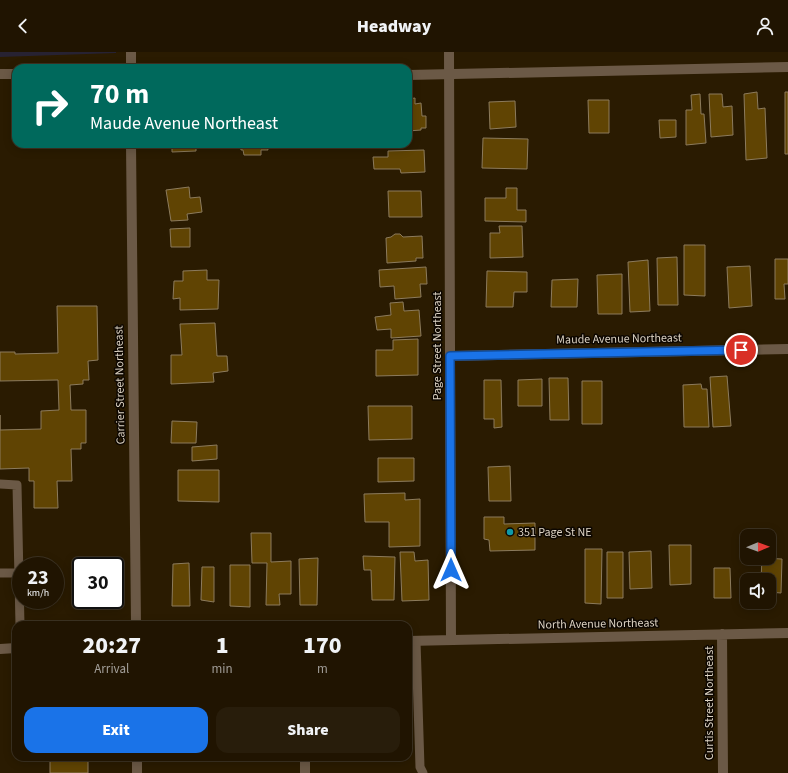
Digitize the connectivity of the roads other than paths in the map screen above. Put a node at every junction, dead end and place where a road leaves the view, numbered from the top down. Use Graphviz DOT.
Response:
graph roads {
  1 [pos="131,52"];
  2 [pos="449,52"];
  3 [pos="131,64"];
  4 [pos="788,67"];
  5 [pos="0,74"];
  6 [pos="12,74"];
  7 [pos="412,76"];
  8 [pos="449,76"];
  9 [pos="131,148"];
  10 [pos="788,349"];
  11 [pos="450,356"];
  12 [pos="0,484"];
  13 [pos="18,557"];
  14 [pos="0,573"];
  15 [pos="12,573"];
  16 [pos="19,609"];
  17 [pos="20,621"];
  18 [pos="136,621"];
  19 [pos="788,632"];
  20 [pos="722,634"];
  21 [pos="451,640"];
  22 [pos="412,641"];
  23 [pos="12,648"];
  24 [pos="0,649"];
  25 [pos="137,761"];
  26 [pos="305,761"];
  27 [pos="137,773"];
  28 [pos="305,773"];
  29 [pos="423,773"];
  30 [pos="723,773"];
  1 -- 3 [label="street"];
  2 -- 8 [label="street, Page Street Northeast"];
  4 -- 8 [label="street"];
  5 -- 6 [label="street"];
  7 -- 8 [label="street"];
  8 -- 11 [label="street, Page Street Northeast"];
  9 -- 18 [label="street, Carrier Street Northeast"];
  10 -- 11 [label="street, Maude Avenue Northeast"];
  11 -- 21 [label="street, Page Street Northeast"];
  12 -- 13 [label="lane"];
  14 -- 15 [label="lane"];
  16 -- 17 [label="lane"];
  19 -- 20 [label="street, North Avenue Northeast"];
  20 -- 21 [label="street, North Avenue Northeast"];
  20 -- 30 [label="street, Curtis Street Northeast"];
  21 -- 22 [label="street, North Avenue Northeast"];
  22 -- 29 [label="lane"];
  23 -- 24 [label="street"];
  25 -- 27 [label="street"];
  26 -- 28 [label="street"];
}
